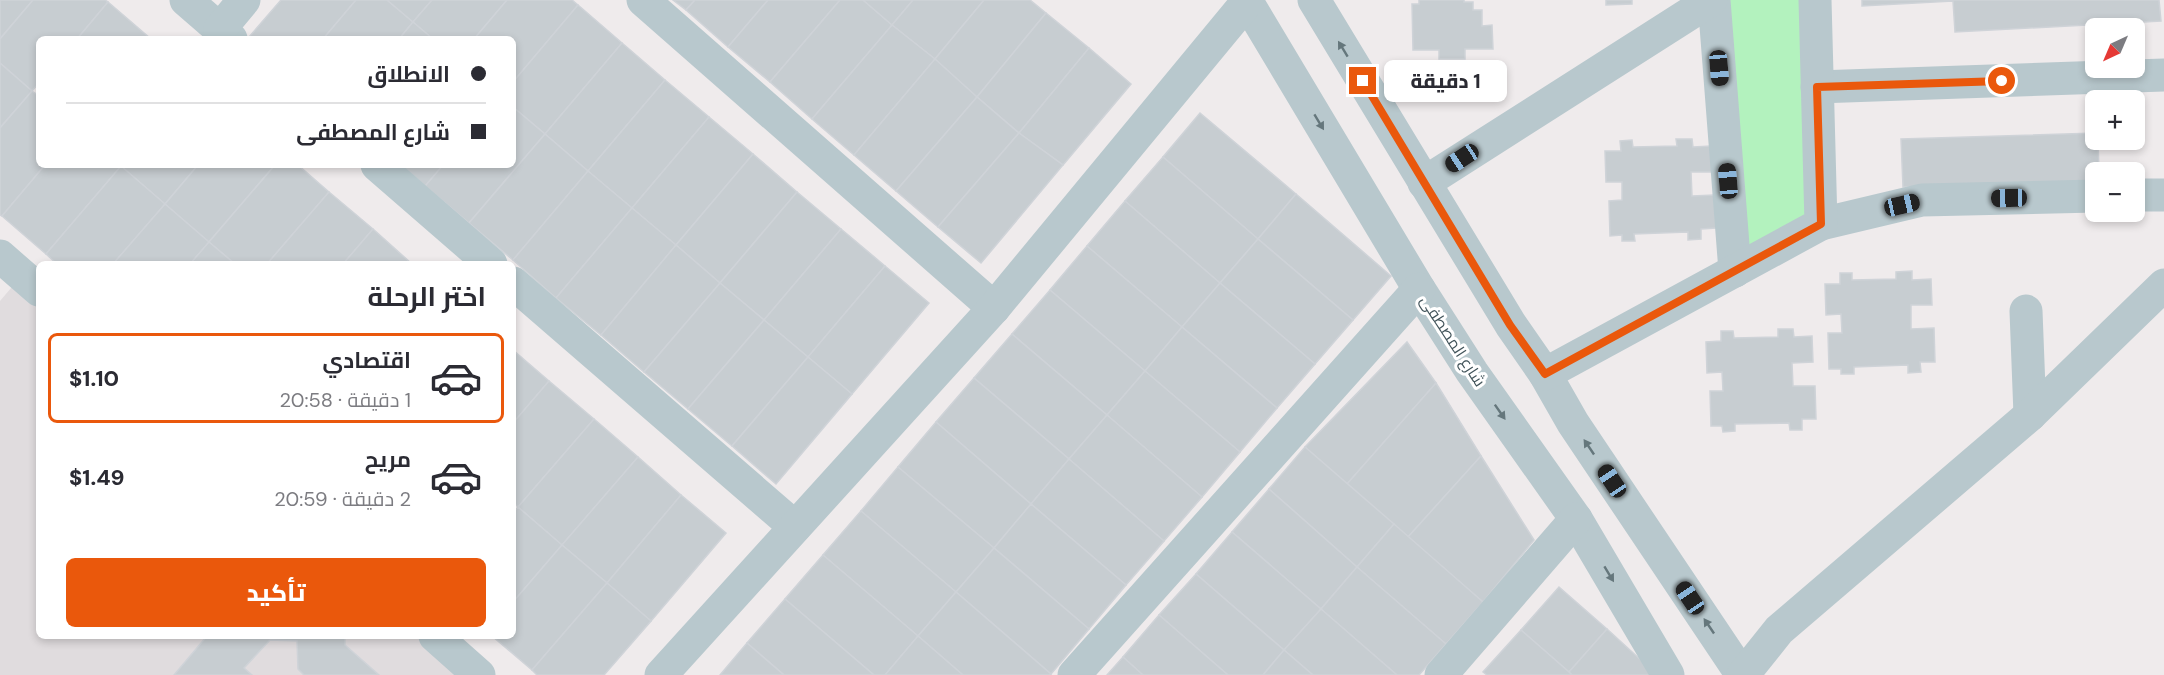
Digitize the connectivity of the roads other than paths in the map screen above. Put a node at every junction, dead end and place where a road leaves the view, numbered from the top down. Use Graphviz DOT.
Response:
graph roads {
  1 [pos="186,0"];
  2 [pos="244,0"];
  3 [pos="643,0"];
  4 [pos="1314,0"];
  5 [pos="1712,0"];
  6 [pos="1815,0"];
  7 [pos="1246,1"];
  8 [pos="226,34"];
  9 [pos="2164,75"];
  10 [pos="1817,87"];
  11 [pos="380,168"];
  12 [pos="1424,183"];
  13 [pos="2145,195"];
  14 [pos="2164,195"];
  15 [pos="2085,196"];
  16 [pos="1821,224"];
  17 [pos="488,261"];
  18 [pos="3,266"];
  19 [pos="1736,271"];
  20 [pos="2164,285"];
  21 [pos="516,286"];
  22 [pos="36,288"];
  23 [pos="1419,289"];
  24 [pos="994,308"];
  25 [pos="2026,311"];
  26 [pos="1545,374"];
  27 [pos="2030,415"];
  28 [pos="1576,519"];
  29 [pos="795,527"];
  30 [pos="438,639"];
  31 [pos="479,675"];
  32 [pos="660,675"];
  33 [pos="1074,675"];
  34 [pos="1441,675"];
  35 [pos="1668,675"];
  36 [pos="1743,675"];
  1 -- 8 [label="street"];
  2 -- 8 [label="street"];
  3 -- 24 [label="street"];
  12 -- 4 [label="street, one-way"];
  5 -- 12 [label="street"];
  5 -- 19 [label="street"];
  6 -- 10 [label="street"];
  7 -- 23 [label="street, شارع المصطفى, one-way"];
  7 -- 24 [label="street"];
  9 -- 10 [label="street"];
  10 -- 16 [label="street"];
  11 -- 17 [label="street"];
  12 -- 26 [label="street"];
  13 -- 14 [label="street"];
  15 -- 16 [label="street"];
  16 -- 19 [label="street"];
  18 -- 22 [label="street"];
  19 -- 26 [label="street"];
  20 -- 27 [label="street"];
  21 -- 29 [label="street"];
  23 -- 28 [label="street, شارع المصطفى, one-way"];
  23 -- 33 [label="street"];
  24 -- 29 [label="street"];
  25 -- 27 [label="street"];
  36 -- 26 [label="street, one-way"];
  27 -- 36 [label="street"];
  28 -- 34 [label="street"];
  28 -- 35 [label="street, شارع المصطفى, one-way"];
  29 -- 32 [label="street"];
  30 -- 31 [label="street"];
}
